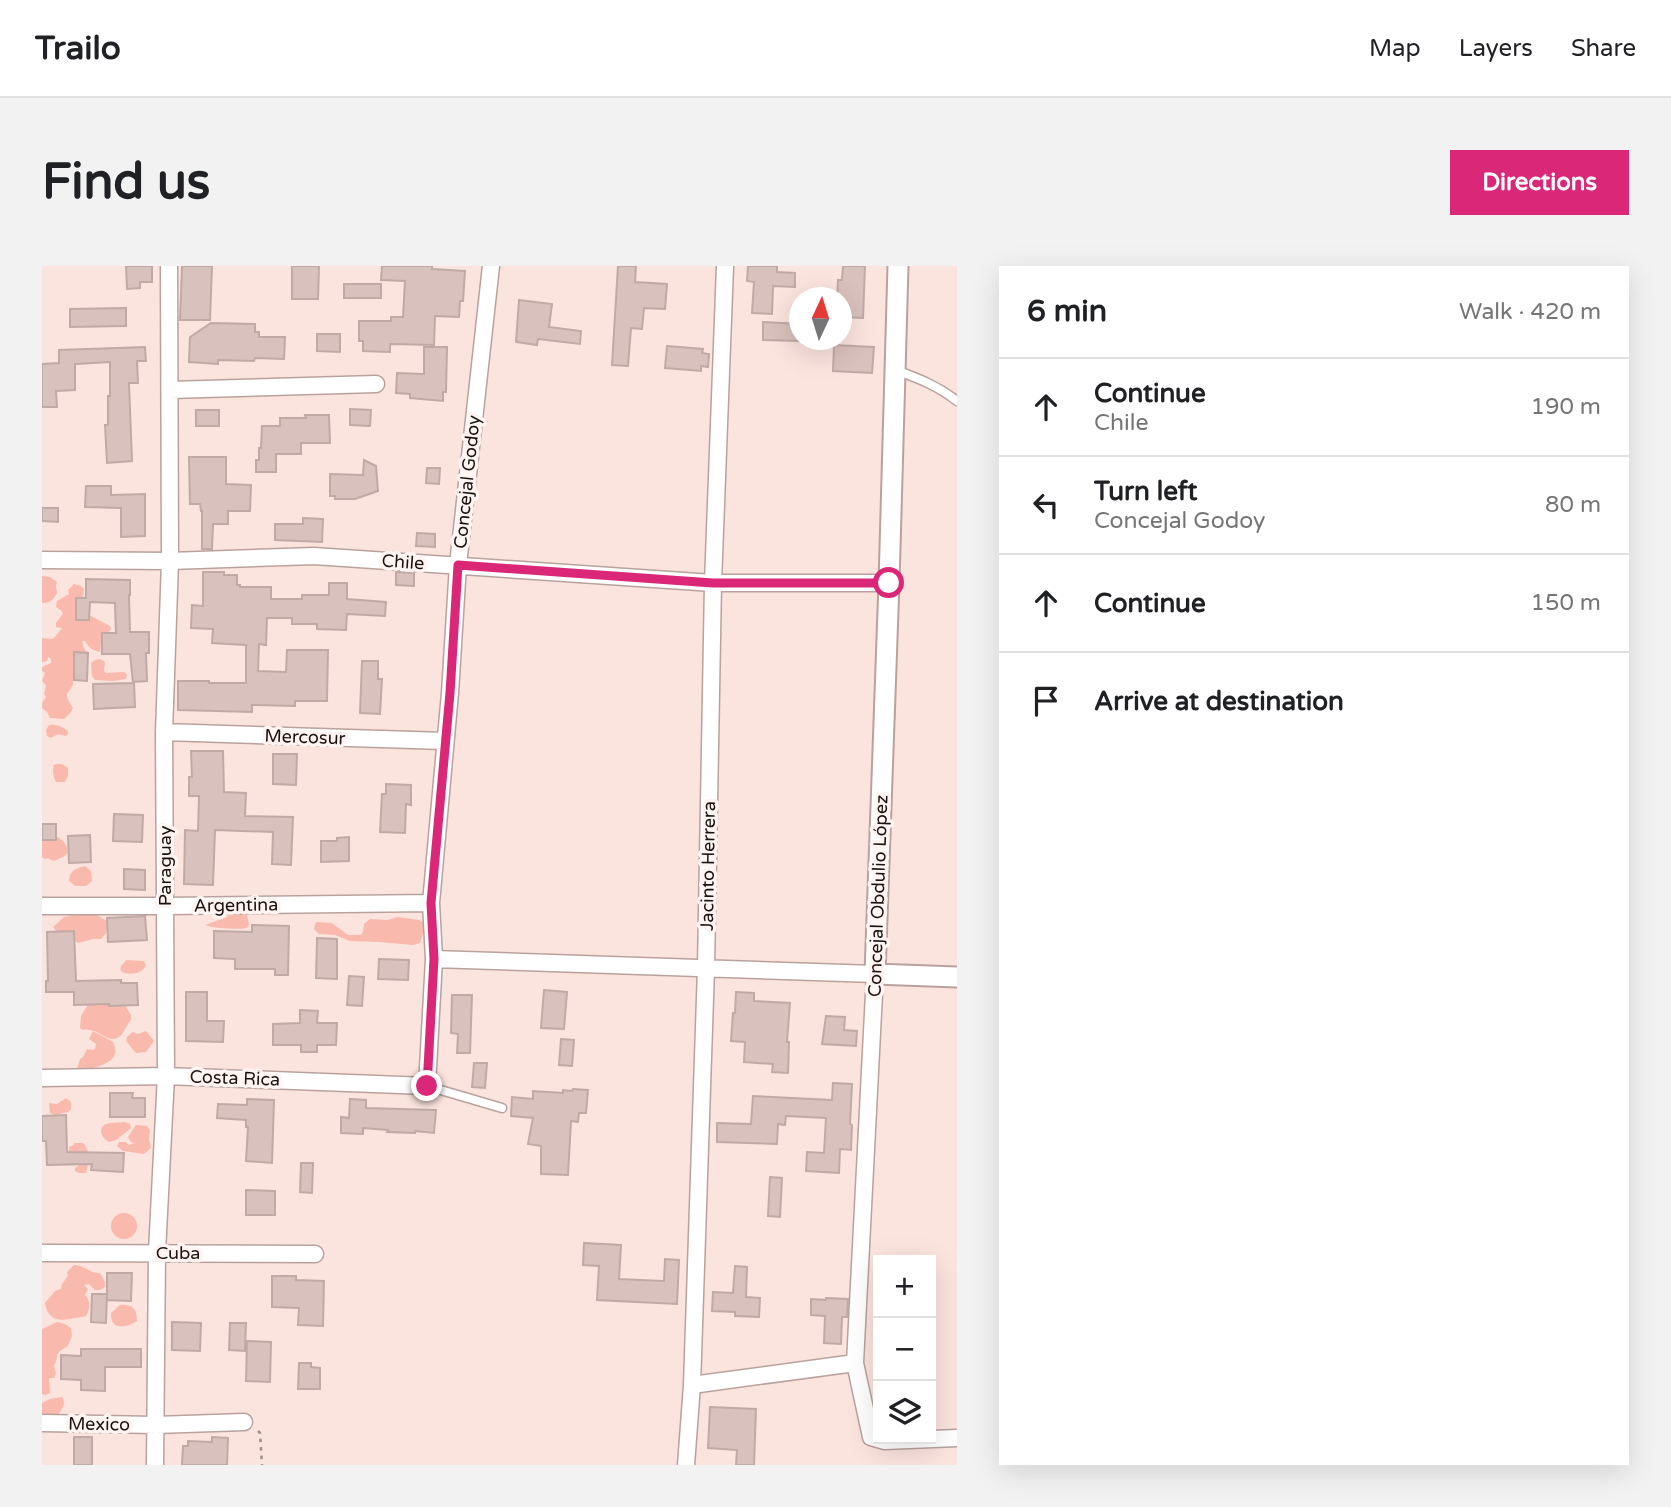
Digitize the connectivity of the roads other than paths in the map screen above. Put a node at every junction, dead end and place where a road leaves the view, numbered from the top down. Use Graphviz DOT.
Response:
graph roads {
  1 [pos="169,266"];
  2 [pos="491,266"];
  3 [pos="725,266"];
  4 [pos="898,266"];
  5 [pos="895,370"];
  6 [pos="376,384"];
  7 [pos="170,390"];
  8 [pos="957,401"];
  9 [pos="42,560"];
  10 [pos="170,561"];
  11 [pos="458,565"];
  12 [pos="713,583"];
  13 [pos="889,583"];
  14 [pos="164,732"];
  15 [pos="445,741"];
  16 [pos="431,903"];
  17 [pos="42,906"];
  18 [pos="165,906"];
  19 [pos="434,959"];
  20 [pos="706,968"];
  21 [pos="875,974"];
  22 [pos="957,978"];
  23 [pos="166,1076"];
  24 [pos="42,1078"];
  25 [pos="427,1086"];
  26 [pos="502,1108"];
  27 [pos="157,1252"];
  28 [pos="42,1253"];
  29 [pos="315,1254"];
  30 [pos="855,1363"];
  31 [pos="692,1385"];
  32 [pos="244,1422"];
  33 [pos="42,1423"];
  34 [pos="156,1425"];
  35 [pos="957,1438"];
  36 [pos="155,1465"];
  37 [pos="686,1465"];
  1 -- 7 [label="street, Paraguay"];
  2 -- 11 [label="street, Concejal Godoy"];
  3 -- 12 [label="street, Jacinto Herrera"];
  4 -- 5 [label="street, Concejal Obdulio López"];
  5 -- 8 [label="lane"];
  5 -- 13 [label="street, Concejal Obdulio López"];
  6 -- 7 [label="street"];
  7 -- 10 [label="street, Paraguay"];
  9 -- 10 [label="street, Chile"];
  10 -- 11 [label="street, Chile"];
  10 -- 14 [label="street, Paraguay"];
  11 -- 12 [label="street, Chile"];
  11 -- 15 [label="street, Concejal Godoy"];
  12 -- 13 [label="street, Chile"];
  12 -- 20 [label="street, Jacinto Herrera"];
  13 -- 21 [label="street, Concejal Obdulio López"];
  14 -- 15 [label="street, Mercosur"];
  14 -- 18 [label="street, Paraguay"];
  15 -- 16 [label="street, Concejal Godoy"];
  16 -- 18 [label="street, Argentina"];
  16 -- 19 [label="street, Concejal Godoy"];
  17 -- 18 [label="street, Argentina"];
  18 -- 23 [label="street, Paraguay"];
  19 -- 20 [label="street"];
  19 -- 25 [label="street, Concejal Godoy"];
  20 -- 21 [label="street"];
  20 -- 31 [label="street, Jacinto Herrera"];
  21 -- 22 [label="street"];
  21 -- 30 [label="street, Concejal Obdulio López"];
  23 -- 24 [label="street, Costa Rica"];
  23 -- 25 [label="street, Costa Rica"];
  23 -- 27 [label="street, Paraguay"];
  25 -- 26 [label="lane"];
  27 -- 28 [label="street, Cuba"];
  27 -- 29 [label="street, Cuba"];
  27 -- 34 [label="street, Paraguay"];
  30 -- 31 [label="street"];
  30 -- 35 [label="street, Concejal Obdulio López"];
  31 -- 37 [label="street, Jacinto Herrera"];
  32 -- 34 [label="street, Mexico"];
  33 -- 34 [label="street, Mexico"];
  34 -- 36 [label="street, Paraguay"];
}
